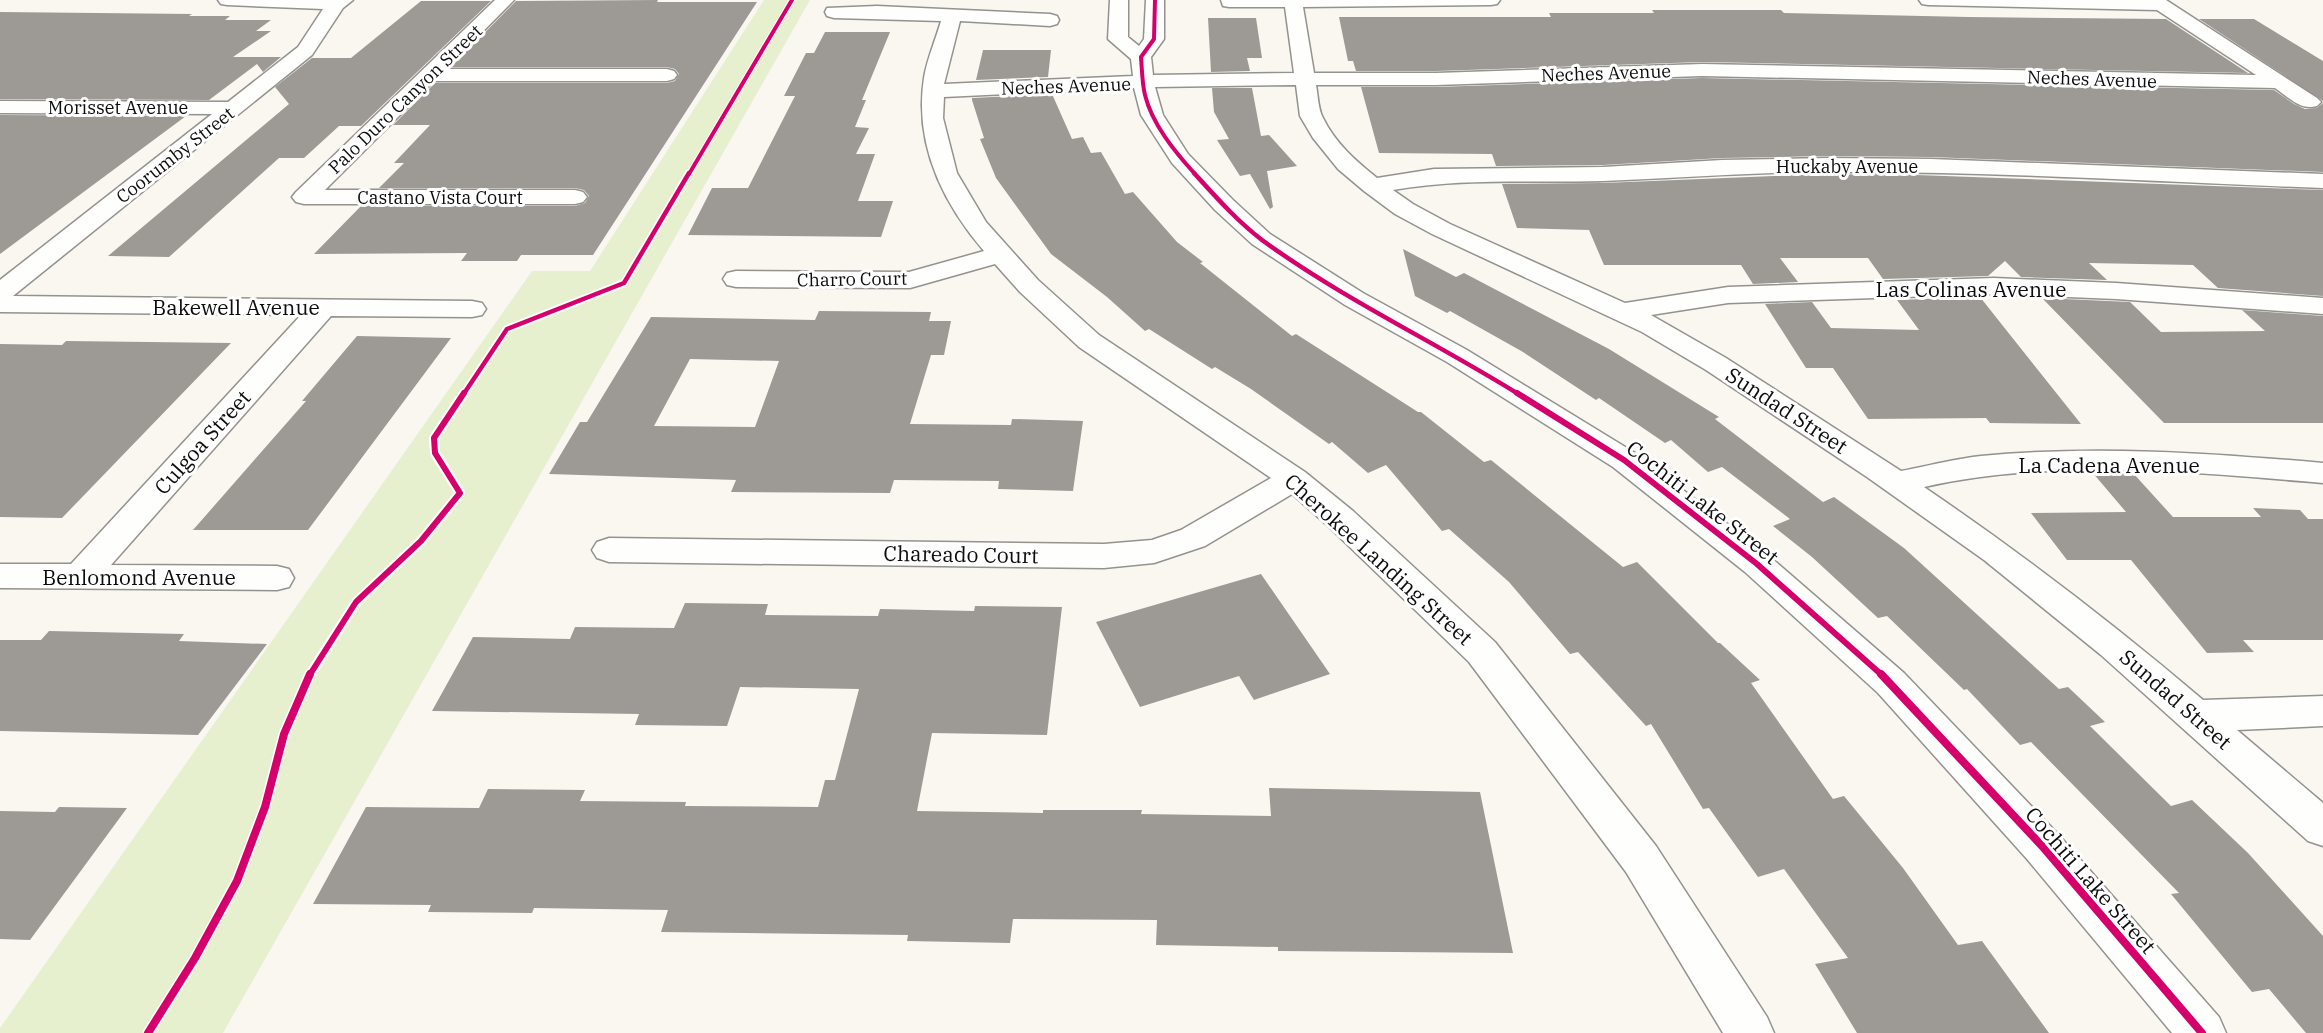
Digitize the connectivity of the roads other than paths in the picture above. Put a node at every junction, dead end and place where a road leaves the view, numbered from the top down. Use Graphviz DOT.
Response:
graph roads {
  1 [pos="227,0"];
  2 [pos="505,0"];
  3 [pos="1119,0"];
  4 [pos="1155,0"];
  5 [pos="1491,0"];
  6 [pos="1928,0"];
  7 [pos="338,1"];
  8 [pos="1228,2"];
  9 [pos="1293,2"];
  10 [pos="2158,3"];
  11 [pos="834,12"];
  12 [pos="952,16"];
  13 [pos="1050,20"];
  14 [pos="1142,70"];
  15 [pos="429,75"];
  16 [pos="667,75"];
  17 [pos="1304,78"];
  18 [pos="2279,82"];
  19 [pos="933,91"];
  20 [pos="2310,102"];
  21 [pos="0,107"];
  22 [pos="236,108"];
  23 [pos="2323,181"];
  24 [pos="1372,186"];
  25 [pos="304,197"];
  26 [pos="576,197"];
  27 [pos="1000,254"];
  28 [pos="736,279"];
  29 [pos="0,293"];
  30 [pos="0,304"];
  31 [pos="2323,306"];
  32 [pos="323,308"];
  33 [pos="472,309"];
  34 [pos="1621,312"];
  35 [pos="2323,473"];
  36 [pos="1294,479"];
  37 [pos="1895,482"];
  38 [pos="609,550"];
  39 [pos="0,576"];
  40 [pos="80,577"];
  41 [pos="277,578"];
  42 [pos="2323,711"];
  43 [pos="2195,716"];
  44 [pos="2323,828"];
  45 [pos="1750,1033"];
  46 [pos="2202,1033"];
  1 -- 7 [label="street"];
  2 -- 15 [label="street, Palo Duro Canyon Street"];
  3 -- 14 [label="street"];
  4 -- 14 [label="street"];
  5 -- 9 [label="street"];
  6 -- 10 [label="street"];
  7 -- 22 [label="street, Coorumby Street"];
  8 -- 9 [label="street"];
  9 -- 17 [label="street, Sundad Street"];
  10 -- 18 [label="street"];
  11 -- 12 [label="street"];
  12 -- 13 [label="street"];
  12 -- 19 [label="street, Cherokee Landing Street"];
  14 -- 17 [label="street, Neches Avenue"];
  14 -- 19 [label="street, Neches Avenue"];
  14 -- 46 [label="street, Cochiti Lake Street"];
  15 -- 16 [label="street"];
  15 -- 25 [label="street, Palo Duro Canyon Street"];
  17 -- 18 [label="street, Neches Avenue"];
  17 -- 24 [label="street, Sundad Street"];
  18 -- 20 [label="street"];
  19 -- 27 [label="street, Cherokee Landing Street"];
  21 -- 22 [label="street, Morisset Avenue"];
  22 -- 29 [label="street, Coorumby Street"];
  23 -- 24 [label="street, Huckaby Avenue"];
  24 -- 34 [label="street, Sundad Street"];
  25 -- 26 [label="street, Castano Vista Court"];
  27 -- 28 [label="street, Charro Court"];
  27 -- 36 [label="street, Cherokee Landing Street"];
  30 -- 32 [label="street, Bakewell Avenue"];
  31 -- 34 [label="street, Las Colinas Avenue"];
  32 -- 33 [label="street, Bakewell Avenue"];
  32 -- 40 [label="street, Culgoa Street"];
  34 -- 37 [label="street, Sundad Street"];
  35 -- 37 [label="street, La Cadena Avenue"];
  36 -- 38 [label="street, Chareado Court"];
  36 -- 45 [label="street, Cherokee Landing Street"];
  37 -- 43 [label="street, Sundad Street"];
  39 -- 40 [label="street, Benlomond Avenue"];
  40 -- 41 [label="street, Benlomond Avenue"];
  42 -- 43 [label="street"];
  43 -- 44 [label="street, Sundad Street"];
}
